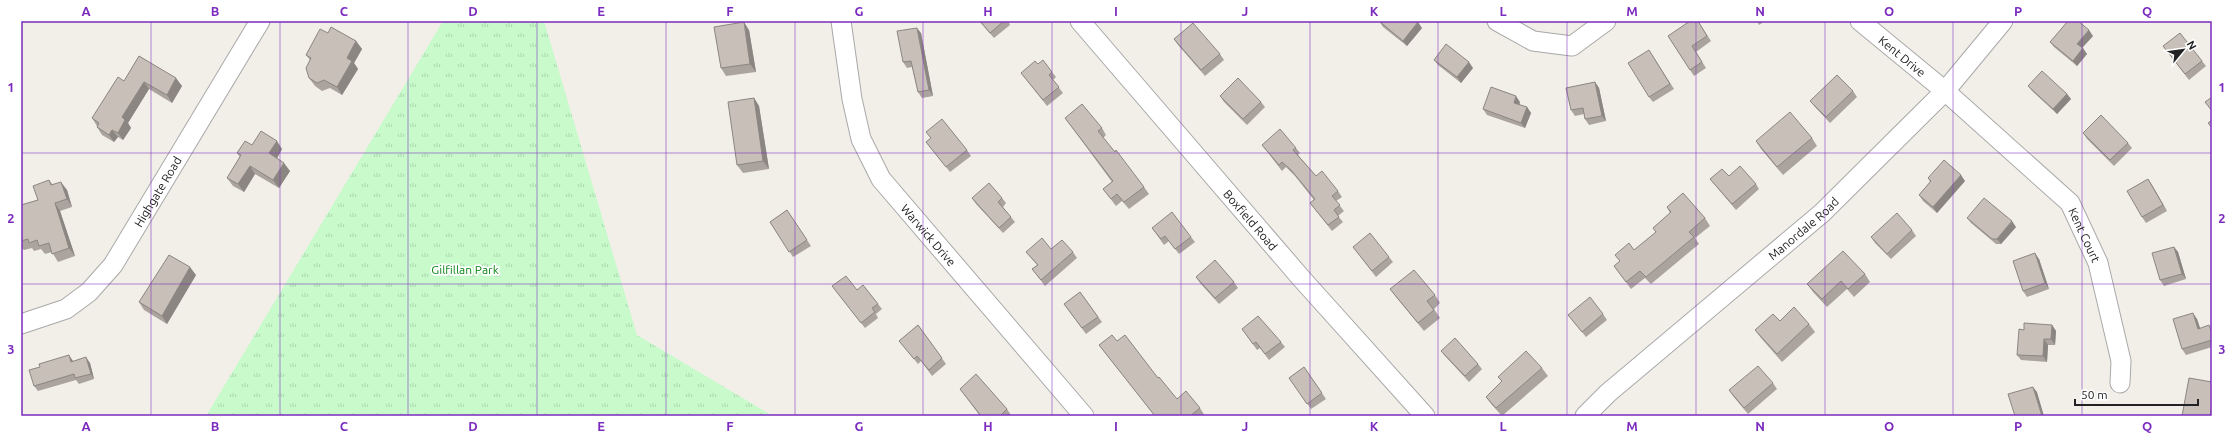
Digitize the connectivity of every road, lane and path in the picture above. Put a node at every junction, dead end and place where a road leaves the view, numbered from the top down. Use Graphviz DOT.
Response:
graph roads {
  1 [pos="260,21"];
  2 [pos="841,21"];
  3 [pos="1080,21"];
  4 [pos="1497,21"];
  5 [pos="1606,21"];
  6 [pos="1860,21"];
  7 [pos="2003,21"];
  8 [pos="1945,91"];
  9 [pos="21,324"];
  10 [pos="2120,383"];
  11 [pos="1084,416"];
  12 [pos="1425,416"];
  13 [pos="1585,416"];
  1 -- 9 [label="street, Highgate Road"];
  2 -- 11 [label="street, Warwick Drive"];
  3 -- 12 [label="street, Boxfield Road"];
  4 -- 5 [label="street"];
  6 -- 8 [label="street, Kent Drive"];
  7 -- 8 [label="street, Manordale Road"];
  8 -- 10 [label="street, Kent Court"];
  8 -- 13 [label="street, Manordale Road"];
}
